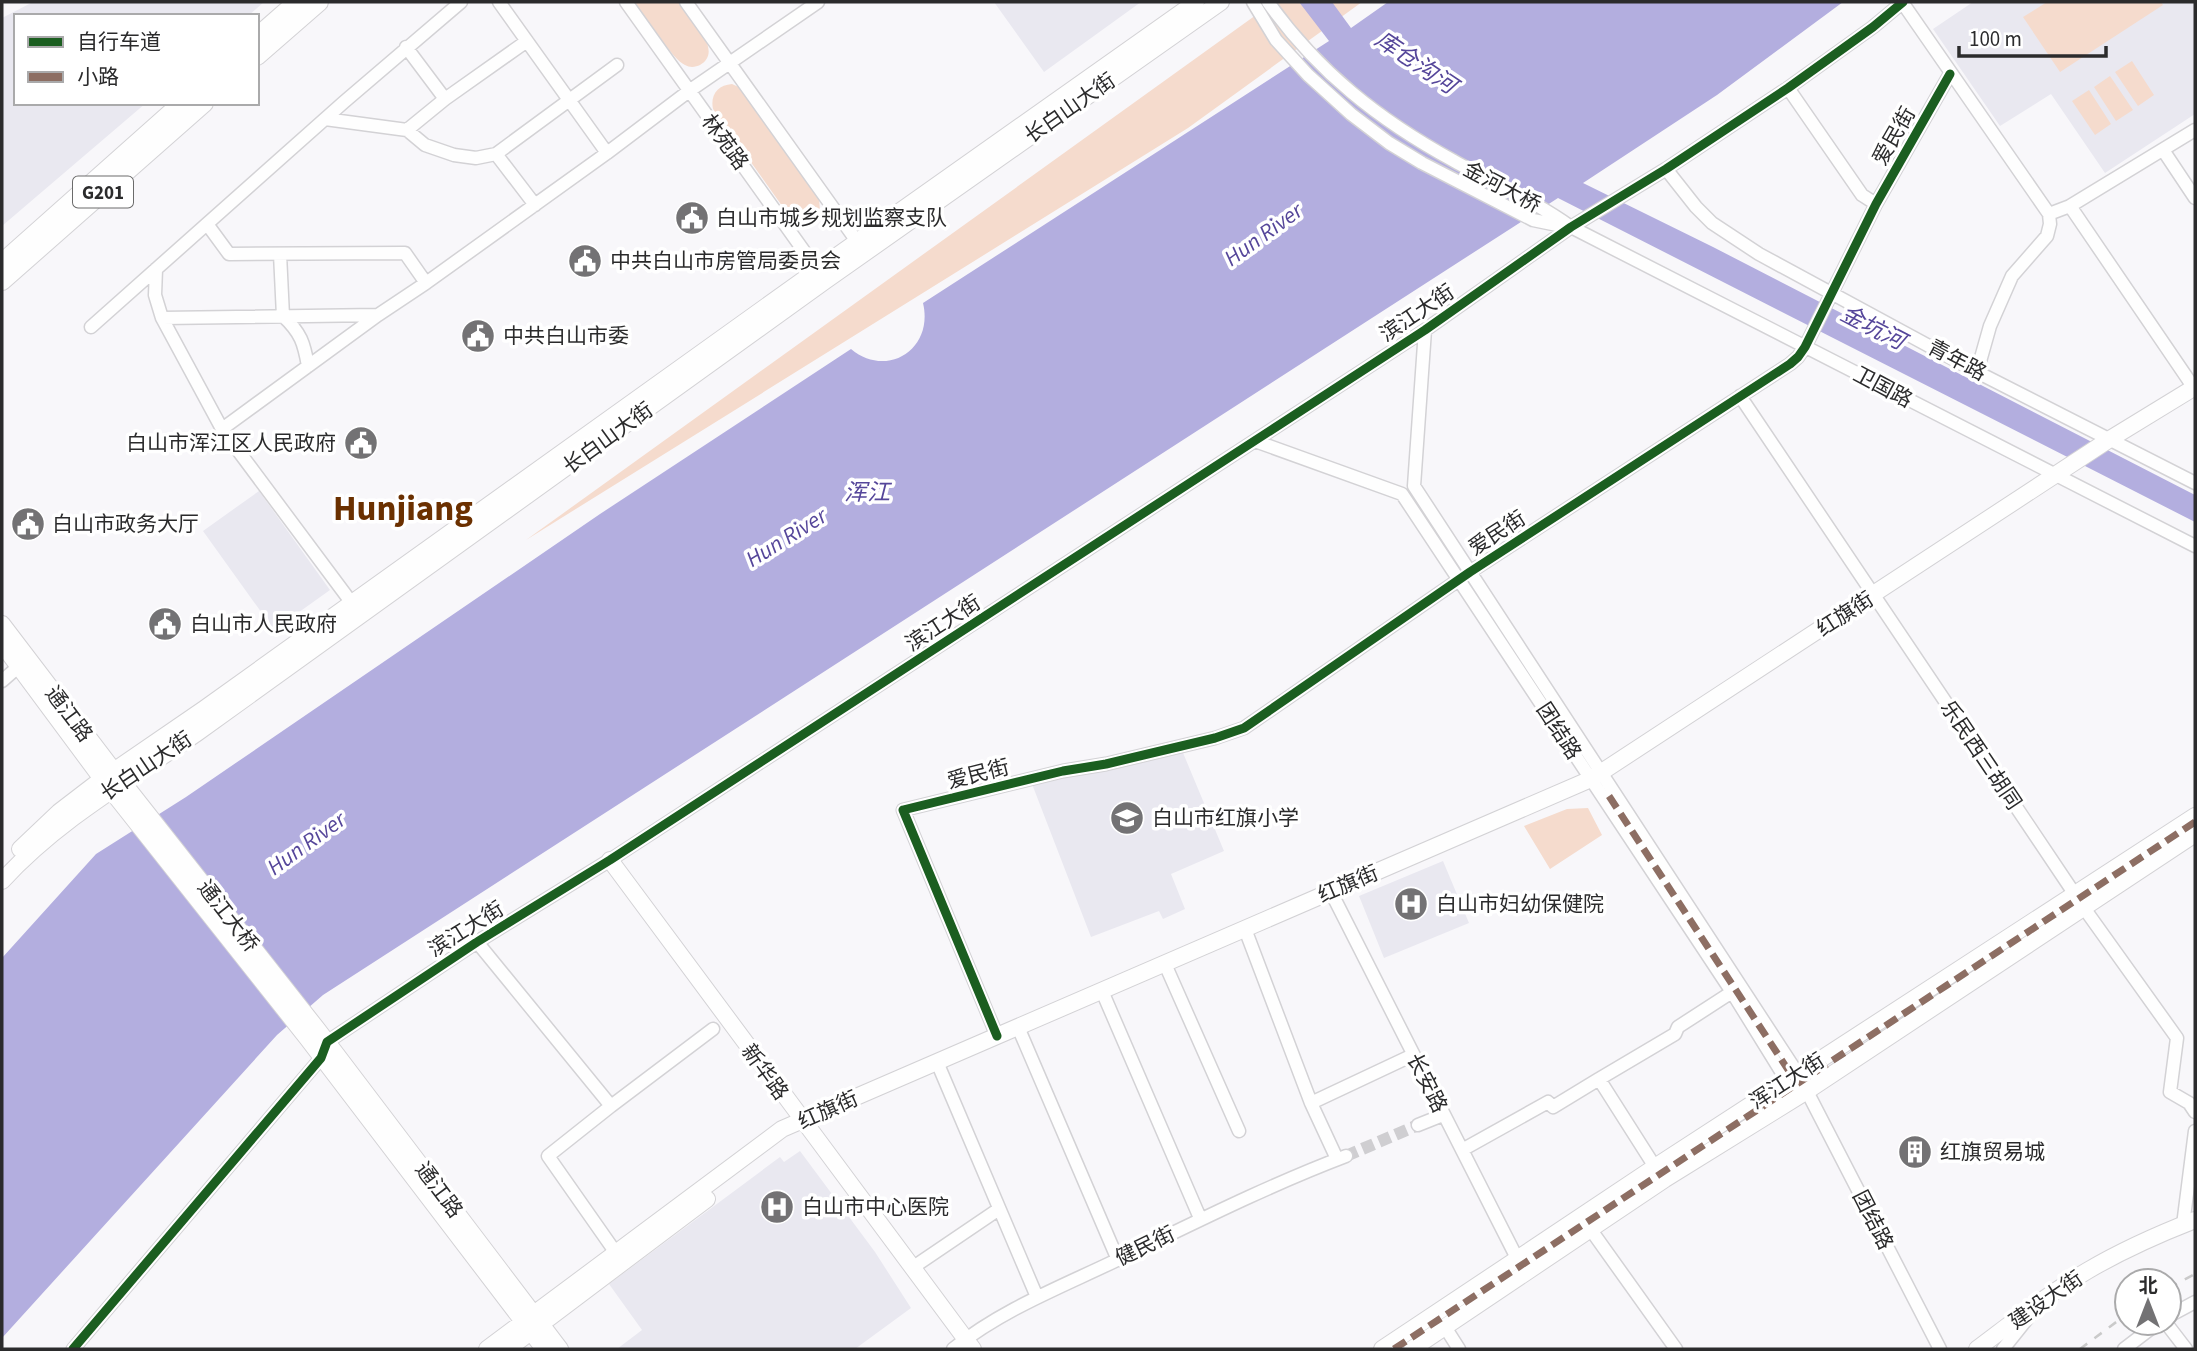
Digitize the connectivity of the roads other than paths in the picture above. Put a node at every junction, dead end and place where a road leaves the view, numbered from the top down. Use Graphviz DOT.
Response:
graph roads {
  1 [pos="297,2"];
  2 [pos="319,2"];
  3 [pos="461,2"];
  4 [pos="499,2"];
  5 [pos="626,2"];
  6 [pos="686,2"];
  7 [pos="818,2"];
  8 [pos="1196,2"];
  9 [pos="1221,2"];
  10 [pos="1253,2"];
  11 [pos="1268,2"];
  12 [pos="1902,2"];
  13 [pos="259,35"];
  14 [pos="527,41"];
  15 [pos="407,47"];
  16 [pos="259,54"];
  17 [pos="729,63"];
  18 [pos="617,65"];
  19 [pos="1950,74"];
  20 [pos="1788,88"];
  21 [pos="689,91"];
  22 [pos="445,99"];
  23 [pos="569,100"];
  24 [pos="180,105"];
  25 [pos="202,105"];
  26 [pos="325,119"];
  27 [pos="407,130"];
  28 [pos="2195,130"];
  29 [pos="2163,150"];
  30 [pos="607,153"];
  31 [pos="496,154"];
  32 [pos="1666,169"];
  33 [pos="2195,198"];
  34 [pos="1876,204"];
  35 [pos="535,205"];
  36 [pos="2070,206"];
  37 [pos="2049,214"];
  38 [pos="207,224"];
  39 [pos="1571,228"];
  40 [pos="862,248"];
  41 [pos="280,254"];
  42 [pos="2,263"];
  43 [pos="156,269"];
  44 [pos="821,276"];
  45 [pos="2,281"];
  46 [pos="426,284"];
  47 [pos="1830,295"];
  48 [pos="378,315"];
  49 [pos="283,316"];
  50 [pos="162,318"];
  51 [pos="91,327"];
  52 [pos="1425,330"];
  53 [pos="1808,341"];
  54 [pos="308,366"];
  55 [pos="1977,372"];
  56 [pos="2194,387"];
  57 [pos="1740,396"];
  58 [pos="222,429"];
  59 [pos="1255,441"];
  60 [pos="2106,443"];
  61 [pos="2061,471"];
  62 [pos="2195,483"];
  63 [pos="1414,486"];
  64 [pos="1402,494"];
  65 [pos="2195,546"];
  66 [pos="1465,575"];
  67 [pos="1873,595"];
  68 [pos="356,609"];
  69 [pos="2,624"];
  70 [pos="2,644"];
  71 [pos="18,667"];
  72 [pos="2,681"];
  73 [pos="1596,776"];
  74 [pos="112,780"];
  75 [pos="133,806"];
  76 [pos="2195,817"];
  77 [pos="2195,834"];
  78 [pos="610,860"];
  79 [pos="2,866"];
  80 [pos="2,881"];
  81 [pos="1331,892"];
  82 [pos="2080,901"];
  83 [pos="1245,929"];
  84 [pos="477,942"];
  85 [pos="1165,964"];
  86 [pos="1102,991"];
  87 [pos="1732,992"];
  88 [pos="1018,1027"];
  89 [pos="713,1029"];
  90 [pos="997,1036"];
  91 [pos="317,1037"];
  92 [pos="1413,1055"];
  93 [pos="321,1058"];
  94 [pos="937,1062"];
  95 [pos="1792,1078"];
  96 [pos="1599,1079"];
  97 [pos="1807,1091"];
  98 [pos="1311,1103"];
  99 [pos="611,1106"];
  100 [pos="2195,1112"];
  101 [pos="1443,1115"];
  102 [pos="802,1121"];
  103 [pos="1418,1125"];
  104 [pos="1239,1131"];
  105 [pos="2195,1131"];
  106 [pos="1462,1150"];
  107 [pos="1655,1167"];
  108 [pos="999,1209"];
  109 [pos="1200,1219"];
  110 [pos="2189,1223"];
  111 [pos="1591,1230"];
  112 [pos="616,1253"];
  113 [pos="1118,1260"];
  114 [pos="1521,1266"];
  115 [pos="912,1268"];
  116 [pos="1037,1297"];
  117 [pos="2042,1301"];
  118 [pos="532,1324"];
  119 [pos="1445,1327"];
  120 [pos="2139,1337"];
  121 [pos="964,1346"];
  122 [pos="73,1349"];
  123 [pos="487,1349"];
  124 [pos="508,1349"];
  125 [pos="544,1349"];
  126 [pos="560,1349"];
  127 [pos="1382,1349"];
  128 [pos="1412,1349"];
  129 [pos="1459,1349"];
  130 [pos="1676,1349"];
  131 [pos="1940,1349"];
  132 [pos="1977,1349"];
  133 [pos="2003,1349"];
  134 [pos="2123,1349"];
  1 -- 13 [label="highway"];
  2 -- 16 [label="highway"];
  3 -- 15 [label="street"];
  4 -- 14 [label="street"];
  5 -- 21 [label="street, 林苑路"];
  6 -- 17 [label="street"];
  7 -- 17 [label="street"];
  8 -- 40 [label="main road, 长白山大街"];
  9 -- 40 [label="main road, 长白山大街"];
  10 -- 39 [label="street, 金河大桥"];
  11 -- 39 [label="street, 金河大桥"];
  12 -- 19 [label="street"];
  12 -- 20 [label="street, 滨江大街"];
  14 -- 22 [label="street"];
  14 -- 23 [label="street"];
  15 -- 22 [label="street"];
  15 -- 26 [label="street"];
  17 -- 21 [label="street"];
  17 -- 40 [label="street"];
  18 -- 23 [label="street"];
  19 -- 34 [label="street, 爱民街"];
  19 -- 37 [label="street"];
  20 -- 32 [label="street, 滨江大街"];
  20 -- 34 [label="street"];
  21 -- 30 [label="street"];
  21 -- 44 [label="street, 林苑路"];
  22 -- 27 [label="street"];
  23 -- 30 [label="street"];
  23 -- 31 [label="street"];
  24 -- 42 [label="highway, G201"];
  25 -- 45 [label="highway, G201"];
  26 -- 27 [label="street"];
  26 -- 38 [label="street"];
  27 -- 31 [label="street"];
  28 -- 29 [label="street"];
  29 -- 33 [label="street"];
  29 -- 36 [label="street"];
  30 -- 35 [label="street"];
  31 -- 35 [label="street"];
  32 -- 39 [label="street, 滨江大街"];
  32 -- 47 [label="street, 青年路"];
  34 -- 47 [label="street, 爱民街"];
  35 -- 46 [label="street"];
  36 -- 37 [label="street"];
  36 -- 56 [label="street"];
  37 -- 55 [label="street"];
  38 -- 41 [label="street"];
  38 -- 43 [label="street"];
  39 -- 52 [label="street, 滨江大街"];
  39 -- 53 [label="street, 卫国路"];
  40 -- 44 [label="main road, 长白山大街"];
  41 -- 46 [label="street"];
  41 -- 49 [label="street"];
  43 -- 50 [label="street"];
  43 -- 51 [label="street"];
  44 -- 68 [label="main road, 长白山大街"];
  46 -- 48 [label="street"];
  47 -- 53 [label="street, 爱民街"];
  47 -- 55 [label="street, 青年路"];
  48 -- 49 [label="street"];
  48 -- 54 [label="street"];
  49 -- 50 [label="street"];
  49 -- 54 [label="street"];
  50 -- 58 [label="street"];
  52 -- 59 [label="street, 滨江大街"];
  52 -- 63 [label="street"];
  53 -- 57 [label="street, 爱民街"];
  53 -- 61 [label="street, 卫国路"];
  54 -- 58 [label="street"];
  55 -- 60 [label="street, 青年路"];
  56 -- 60 [label="main road, 红旗街"];
  57 -- 66 [label="street, 爱民街"];
  57 -- 67 [label="street, 乐民西三胡同"];
  58 -- 68 [label="street"];
  59 -- 64 [label="street"];
  59 -- 78 [label="street, 滨江大街"];
  60 -- 61 [label="main road, 红旗街"];
  60 -- 62 [label="street, 青年路"];
  61 -- 65 [label="street, 卫国路"];
  61 -- 67 [label="main road, 红旗街"];
  63 -- 64 [label="street"];
  63 -- 66 [label="street, 团结路"];
  64 -- 66 [label="street, 团结路"];
  66 -- 73 [label="street, 团结路"];
  66 -- 90 [label="street, 爱民街"];
  67 -- 73 [label="main road, 红旗街"];
  67 -- 82 [label="street, 乐民西三胡同"];
  68 -- 74 [label="main road, 长白山大街"];
  69 -- 74 [label="main road, 通江路"];
  70 -- 71 [label="main road, 通江路"];
  71 -- 72 [label="street"];
  71 -- 74 [label="main road, 通江路"];
  73 -- 81 [label="main road, 红旗街"];
  73 -- 87 [label="street, 团结路"];
  73 -- 95 [label="street, 团结路"];
  74 -- 75 [label="main road, 通江路"];
  74 -- 79 [label="main road, 长白山大街"];
  74 -- 80 [label="main road, 长白山大街"];
  75 -- 91 [label="main road, 通江大桥"];
  76 -- 82 [label="main road, 浑江大街"];
  77 -- 82 [label="main road, 浑江大街"];
  78 -- 84 [label="street, 滨江大街"];
  78 -- 102 [label="main road, 新华路"];
  81 -- 83 [label="main road, 红旗街"];
  81 -- 92 [label="street, 长安路"];
  82 -- 95 [label="main road, 浑江大街"];
  82 -- 97 [label="main road, 浑江大街"];
  82 -- 100 [label="street, 乐民西三胡同"];
  83 -- 85 [label="main road, 红旗街"];
  83 -- 98 [label="street"];
  84 -- 91 [label="street, 滨江大街"];
  84 -- 99 [label="street"];
  85 -- 86 [label="main road, 红旗街"];
  85 -- 104 [label="street"];
  86 -- 88 [label="main road, 红旗街"];
  86 -- 109 [label="street"];
  87 -- 95 [label="street, 团结路"];
  87 -- 96 [label="street"];
  88 -- 90 [label="main road, 红旗街"];
  88 -- 113 [label="street"];
  89 -- 99 [label="street"];
  90 -- 94 [label="main road, 红旗街"];
  91 -- 93 [label="main road, 通江路"];
  91 -- 118 [label="main road, 通江路"];
  92 -- 98 [label="street"];
  92 -- 101 [label="street, 长安路"];
  93 -- 118 [label="main road, 通江路"];
  93 -- 122 [label="street"];
  94 -- 102 [label="main road, 红旗街"];
  94 -- 108 [label="street"];
  95 -- 97 [label="street, 团结路"];
  95 -- 107 [label="main road, 浑江大街"];
  96 -- 106 [label="street"];
  96 -- 107 [label="street"];
  97 -- 111 [label="main road, 浑江大街"];
  97 -- 131 [label="street, 团结路"];
  98 -- 109 [label="street, 健民街"];
  99 -- 112 [label="street"];
  101 -- 103 [label="street"];
  101 -- 106 [label="street, 长安路"];
  102 -- 112 [label="main road, 红旗街"];
  102 -- 115 [label="main road, 新华路"];
  102 -- 118 [label="main road"];
  105 -- 110 [label="street"];
  106 -- 114 [label="street, 长安路"];
  107 -- 114 [label="main road, 浑江大街"];
  108 -- 115 [label="street"];
  108 -- 116 [label="street"];
  109 -- 113 [label="street, 健民街"];
  110 -- 117 [label="main road, 建设大街"];
  111 -- 114 [label="main road, 浑江大街"];
  111 -- 130 [label="street"];
  112 -- 118 [label="main road, 红旗街"];
  113 -- 116 [label="street, 健民街"];
  114 -- 119 [label="main road, 浑江大街"];
  114 -- 127 [label="main road, 浑江大街"];
  115 -- 121 [label="main road, 新华路"];
  116 -- 121 [label="street, 健民街"];
  117 -- 132 [label="main road, 建设大街"];
  117 -- 133 [label="street"];
  118 -- 123 [label="main road, 红旗街"];
  118 -- 124 [label="main road"];
  118 -- 125 [label="main road, 通江路"];
  118 -- 126 [label="main road, 通江路"];
  119 -- 128 [label="main road, 浑江大街"];
  119 -- 129 [label="street"];
  120 -- 134 [label="street"];
}
